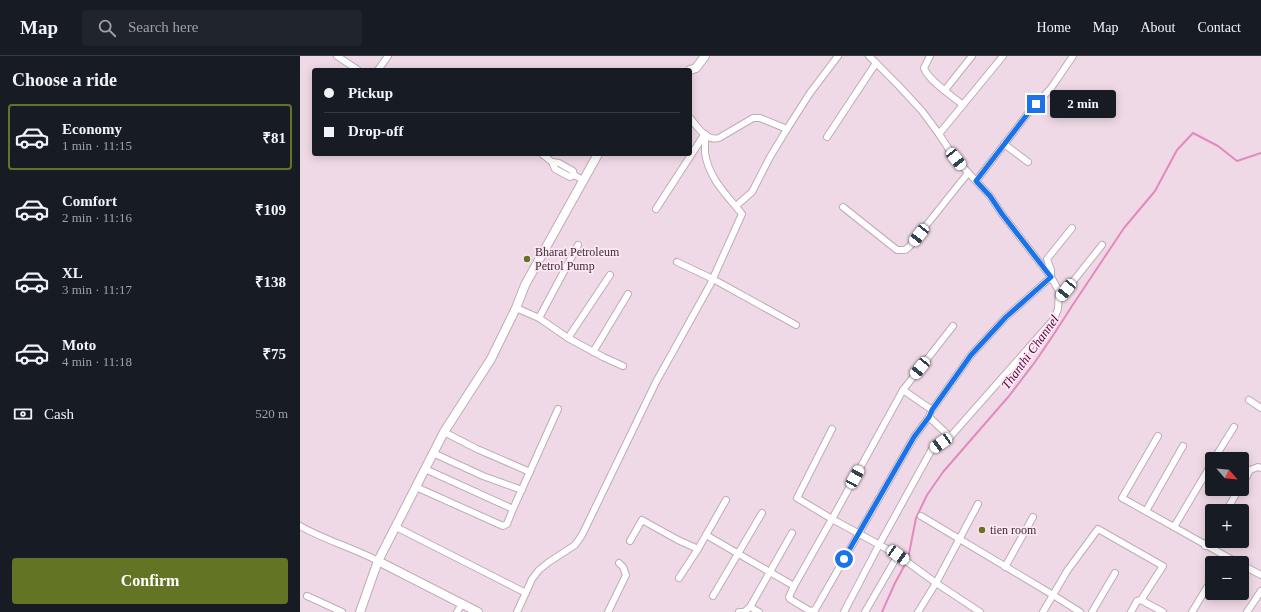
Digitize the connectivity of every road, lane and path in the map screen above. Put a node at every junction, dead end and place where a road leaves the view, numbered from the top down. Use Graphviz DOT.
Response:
graph roads {
  1 [pos="337,56"];
  2 [pos="388,56"];
  3 [pos="706,56"];
  4 [pos="838,56"];
  5 [pos="870,56"];
  6 [pos="930,56"];
  7 [pos="972,56"];
  8 [pos="1003,56"];
  9 [pos="1073,56"];
  10 [pos="876,63"];
  11 [pos="355,68"];
  12 [pos="379,68"];
  13 [pos="692,69"];
  14 [pos="945,90"];
  15 [pos="963,105"];
  16 [pos="692,120"];
  17 [pos="787,129"];
  18 [pos="705,134"];
  19 [pos="939,134"];
  20 [pos="827,137"];
  21 [pos="1004,144"];
  22 [pos="692,154"];
  23 [pos="544,156"];
  24 [pos="597,156"];
  25 [pos="691,156"];
  26 [pos="1028,162"];
  27 [pos="968,173"];
  28 [pos="583,180"];
  29 [pos="976,181"];
  30 [pos="736,206"];
  31 [pos="843,207"];
  32 [pos="656,209"];
  33 [pos="1072,228"];
  34 [pos="578,245"];
  35 [pos="1102,245"];
  36 [pos="677,262"];
  37 [pos="610,275"];
  38 [pos="1051,277"];
  39 [pos="713,279"];
  40 [pos="628,294"];
  41 [pos="1059,299"];
  42 [pos="516,308"];
  43 [pos="539,318"];
  44 [pos="796,325"];
  45 [pos="953,326"];
  46 [pos="568,338"];
  47 [pos="593,352"];
  48 [pos="623,366"];
  49 [pos="903,390"];
  50 [pos="1249,400"];
  51 [pos="1261,408"];
  52 [pos="558,409"];
  53 [pos="931,414"];
  54 [pos="1234,427"];
  55 [pos="832,428"];
  56 [pos="444,432"];
  57 [pos="950,436"];
  58 [pos="1158,436"];
  59 [pos="1183,446"];
  60 [pos="1218,452"];
  61 [pos="433,453"];
  62 [pos="1259,467"];
  63 [pos="425,469"];
  64 [pos="530,472"];
  65 [pos="1249,472"];
  66 [pos="1205,475"];
  67 [pos="416,487"];
  68 [pos="522,490"];
  69 [pos="726,500"];
  70 [pos="978,504"];
  71 [pos="513,509"];
  72 [pos="1146,511"];
  73 [pos="762,513"];
  74 [pos="921,516"];
  75 [pos="1033,517"];
  76 [pos="832,519"];
  77 [pos="300,526"];
  78 [pos="396,527"];
  79 [pos="1174,527"];
  80 [pos="792,533"];
  81 [pos="859,533"];
  82 [pos="706,535"];
  83 [pos="959,539"];
  84 [pos="630,541"];
  85 [pos="879,545"];
  86 [pos="1205,546"];
  87 [pos="1209,548"];
  88 [pos="698,549"];
  89 [pos="738,553"];
  90 [pos="898,555"];
  91 [pos="1225,556"];
  92 [pos="378,561"];
  93 [pos="619,563"];
  94 [pos="1005,567"];
  95 [pos="1249,569"];
  96 [pos="771,572"];
  97 [pos="1115,573"];
  98 [pos="1261,575"];
  99 [pos="679,578"];
  100 [pos="936,583"];
  101 [pos="794,586"];
  102 [pos="1205,591"];
  103 [pos="1261,591"];
  104 [pos="526,593"];
  105 [pos="1053,595"];
  106 [pos="308,596"];
  107 [pos="713,596"];
  108 [pos="1142,600"];
  109 [pos="462,604"];
  110 [pos="750,607"];
  111 [pos="342,612"];
  112 [pos="360,612"];
  113 [pos="457,612"];
  114 [pos="478,612"];
  115 [pos="517,612"];
  116 [pos="608,612"];
  117 [pos="739,612"];
  118 [pos="759,612"];
  119 [pos="814,612"];
  120 [pos="844,612"];
  121 [pos="865,612"];
  122 [pos="918,612"];
  123 [pos="980,612"];
  124 [pos="1043,612"];
  125 [pos="1080,612"];
  126 [pos="1092,612"];
  127 [pos="1131,612"];
  128 [pos="1163,612"];
  129 [pos="1192,612"];
  130 [pos="1246,612"];
  1 -- 11 [label="street"];
  2 -- 12 [label="street"];
  3 -- 13 [label="street"];
  4 -- 17 [label="street"];
  5 -- 10 [label="street"];
  6 -- 14 [label="street"];
  7 -- 14 [label="street"];
  8 -- 15 [label="street"];
  9 -- 21 [label="street"];
  10 -- 19 [label="street"];
  10 -- 20 [label="street"];
  14 -- 15 [label="street"];
  15 -- 19 [label="street"];
  16 -- 18 [label="street"];
  17 -- 18 [label="street"];
  17 -- 30 [label="street"];
  18 -- 22 [label="street"];
  18 -- 30 [label="street"];
  19 -- 27 [label="street"];
  21 -- 26 [label="street"];
  21 -- 29 [label="street"];
  23 -- 28 [label="street"];
  24 -- 28 [label="street"];
  25 -- 32 [label="street"];
  27 -- 29 [label="street"];
  27 -- 31 [label="street"];
  28 -- 42 [label="street"];
  29 -- 38 [label="street"];
  30 -- 39 [label="street"];
  33 -- 38 [label="street"];
  34 -- 43 [label="street"];
  35 -- 41 [label="street"];
  36 -- 39 [label="street"];
  37 -- 46 [label="street"];
  38 -- 41 [label="street"];
  38 -- 53 [label="street"];
  39 -- 44 [label="street"];
  39 -- 104 [label="street"];
  40 -- 47 [label="street"];
  41 -- 57 [label="street"];
  42 -- 43 [label="street"];
  42 -- 56 [label="street"];
  43 -- 46 [label="street"];
  45 -- 49 [label="street"];
  46 -- 47 [label="street"];
  47 -- 48 [label="street"];
  49 -- 53 [label="street"];
  49 -- 76 [label="street"];
  50 -- 51 [label="street"];
  52 -- 64 [label="street"];
  53 -- 57 [label="street"];
  53 -- 81 [label="street"];
  54 -- 60 [label="street"];
  55 -- 76 [label="street"];
  56 -- 61 [label="street"];
  56 -- 64 [label="street"];
  57 -- 85 [label="street"];
  58 -- 72 [label="street"];
  59 -- 72 [label="street"];
  61 -- 63 [label="street"];
  61 -- 68 [label="street"];
  62 -- 65 [label="street"];
  63 -- 67 [label="street"];
  63 -- 71 [label="street"];
  64 -- 68 [label="street"];
  66 -- 79 [label="street"];
  67 -- 71 [label="street"];
  67 -- 78 [label="street"];
  68 -- 71 [label="street"];
  69 -- 82 [label="street"];
  70 -- 83 [label="street"];
  72 -- 79 [label="street"];
  73 -- 89 [label="street"];
  74 -- 83 [label="street"];
  75 -- 94 [label="street"];
  76 -- 81 [label="street"];
  76 -- 101 [label="street"];
  77 -- 92 [label="street"];
  78 -- 92 [label="street"];
  78 -- 104 [label="street"];
  79 -- 86 [label="street"];
  80 -- 96 [label="street"];
  81 -- 85 [label="street"];
  81 -- 119 [label="street"];
  82 -- 88 [label="street"];
  82 -- 89 [label="street"];
  83 -- 94 [label="street"];
  83 -- 100 [label="street"];
  84 -- 88 [label="street"];
  85 -- 90 [label="street"];
  85 -- 120 [label="street"];
  87 -- 91 [label="street"];
  88 -- 99 [label="street"];
  89 -- 96 [label="street"];
  89 -- 107 [label="street"];
  90 -- 100 [label="street"];
  90 -- 121 [label="street"];
  92 -- 109 [label="street"];
  92 -- 112 [label="street"];
  93 -- 116 [label="street"];
  94 -- 105 [label="street"];
  95 -- 98 [label="street"];
  96 -- 101 [label="street"];
  96 -- 110 [label="street"];
  97 -- 126 [label="street"];
  100 -- 122 [label="street"];
  100 -- 123 [label="street"];
  101 -- 119 [label="street"];
  102 -- 129 [label="street"];
  103 -- 130 [label="street"];
  104 -- 115 [label="street"];
  105 -- 108 [label="street"];
  105 -- 124 [label="street"];
  105 -- 125 [label="street"];
  106 -- 111 [label="street"];
  108 -- 127 [label="street"];
  108 -- 128 [label="street"];
  109 -- 113 [label="street"];
  109 -- 114 [label="street"];
  110 -- 117 [label="street"];
  110 -- 118 [label="street"];
}
